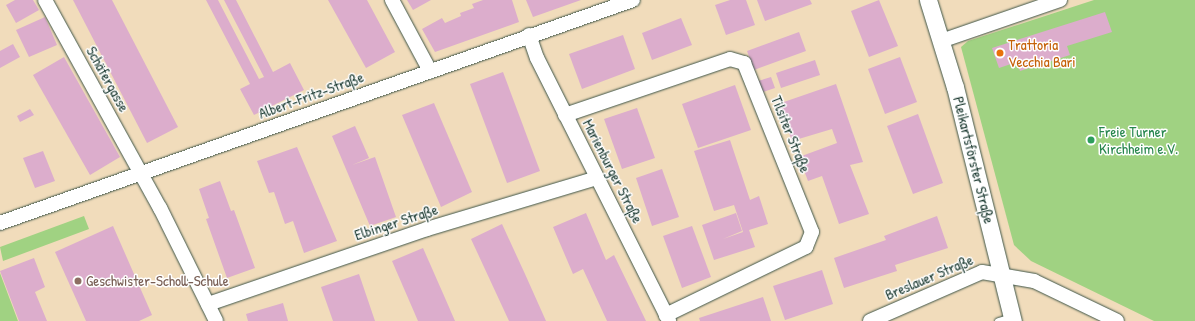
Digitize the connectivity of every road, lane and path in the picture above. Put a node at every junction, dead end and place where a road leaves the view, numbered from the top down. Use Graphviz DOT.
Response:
graph roads {
  1 [pos="45,0"];
  2 [pos="392,0"];
  3 [pos="634,0"];
  4 [pos="928,0"];
  5 [pos="1060,0"];
  6 [pos="529,35"];
  7 [pos="941,41"];
  8 [pos="430,71"];
  9 [pos="565,115"];
  10 [pos="141,174"];
  11 [pos="597,178"];
  12 [pos="0,222"];
  13 [pos="1003,274"];
  14 [pos="208,304"];
  15 [pos="667,318"];
  16 [pos="1008,320"];
  17 [pos="216,321"];
  18 [pos="870,321"];
  19 [pos="1117,321"];
  1 -- 10 [label="street, Schäfergasse"];
  2 -- 8 [label="street"];
  3 -- 6 [label="street, Albert-Fritz-Straße"];
  4 -- 7 [label="street, Pleikartsförster Straße"];
  5 -- 7 [label="street"];
  6 -- 8 [label="street, Albert-Fritz-Straße"];
  6 -- 9 [label="street, Marienburger Straße"];
  7 -- 13 [label="street, Pleikartsförster Straße"];
  8 -- 10 [label="street, Albert-Fritz-Straße"];
  9 -- 11 [label="street, Marienburger Straße"];
  9 -- 15 [label="street, Tilsiter Straße"];
  10 -- 12 [label="street, Albert-Fritz-Straße"];
  10 -- 14 [label="street, Schäfergasse"];
  11 -- 14 [label="street, Elbinger Straße"];
  11 -- 15 [label="street, Marienburger Straße"];
  13 -- 16 [label="street, Pleikartsförster Straße"];
  13 -- 18 [label="street, Breslauer Straße"];
  13 -- 19 [label="street, Breslauer Straße"];
  14 -- 17 [label="street, Schäfergasse"];
}
